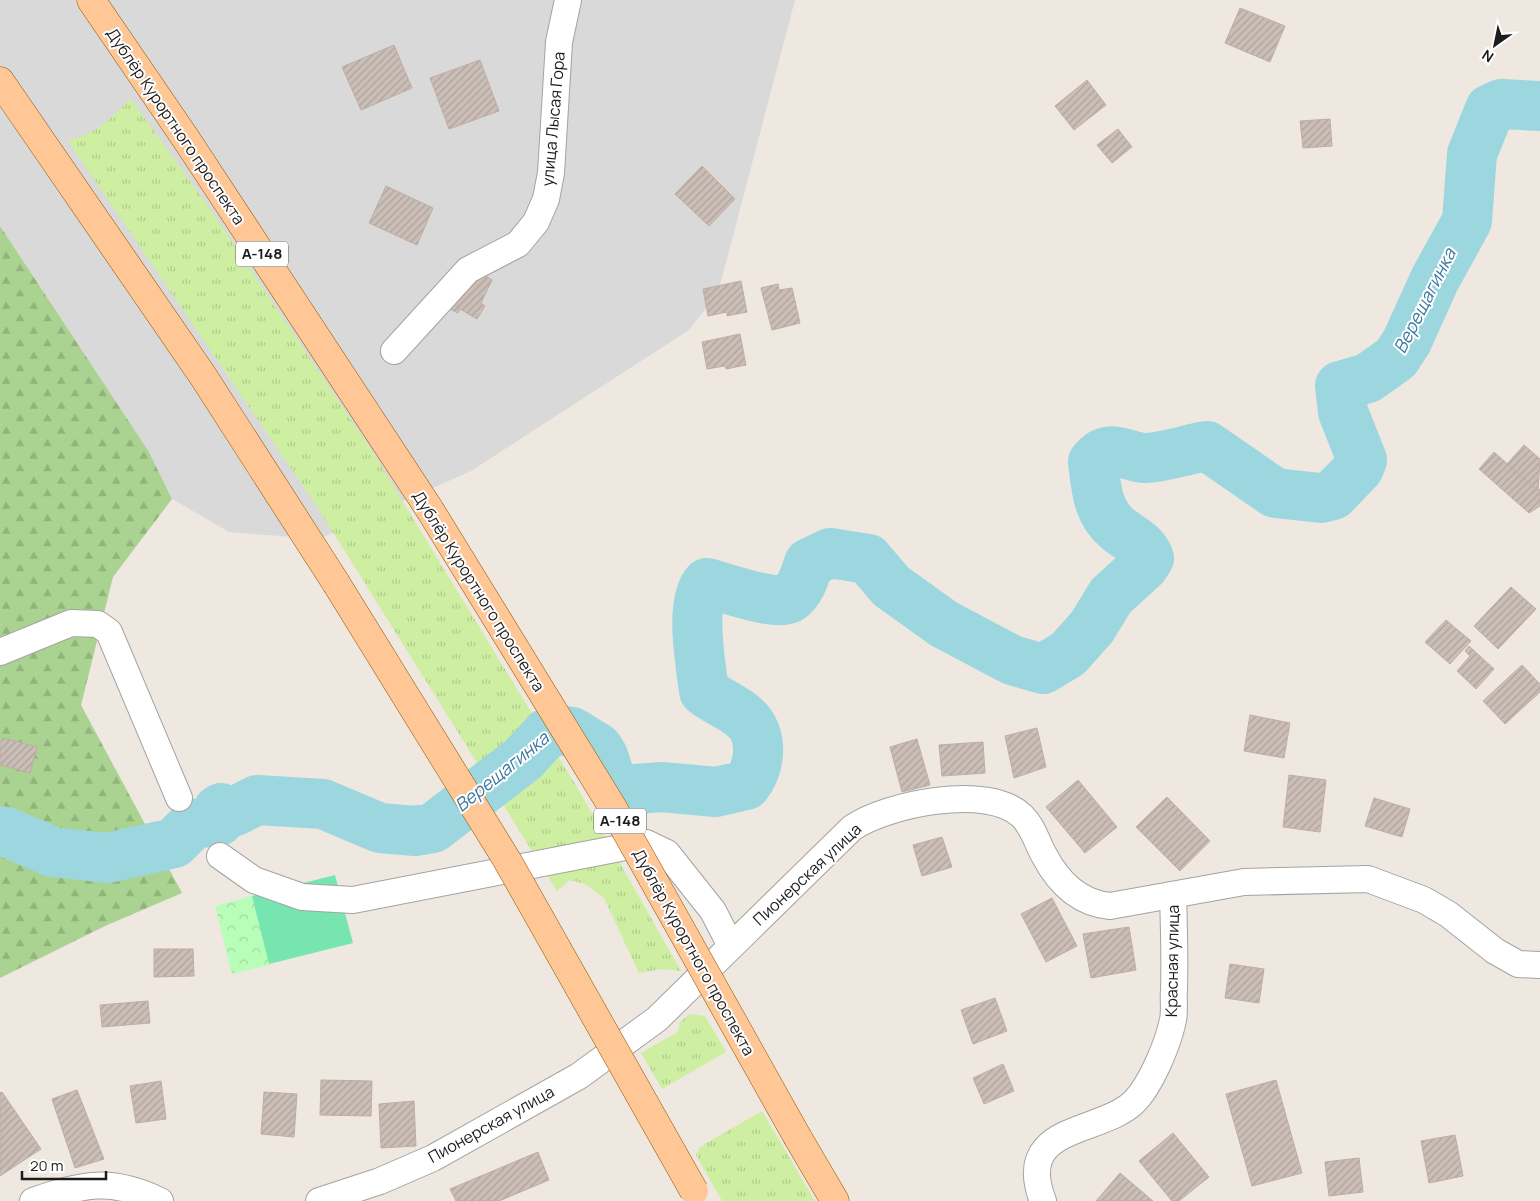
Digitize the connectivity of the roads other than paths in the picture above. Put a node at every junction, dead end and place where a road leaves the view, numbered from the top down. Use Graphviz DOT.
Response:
graph roads {
  1 [pos="91,0"];
  2 [pos="568,0"];
  3 [pos="0,81"];
  4 [pos="394,351"];
  5 [pos="0,652"];
  6 [pos="179,798"];
  7 [pos="220,856"];
  8 [pos="1173,894"];
  9 [pos="731,946"];
  10 [pos="1540,965"];
  11 [pos="697,1196"];
  12 [pos="33,1201"];
  13 [pos="160,1201"];
  14 [pos="321,1201"];
  15 [pos="835,1201"];
  16 [pos="1043,1201"];
  1 -- 15 [label="main road, Дублёр Курортного проспекта / А-148, bridge"];
  2 -- 4 [label="street, улица Лысая Гора"];
  3 -- 11 [label="main road, bridge"];
  5 -- 6 [label="street"];
  7 -- 9 [label="street"];
  8 -- 9 [label="street, Пионерская улица"];
  8 -- 10 [label="street, Пионерская улица"];
  8 -- 16 [label="street, Красная улица"];
  9 -- 14 [label="street, Пионерская улица"];
  12 -- 13 [label="street"];
}
